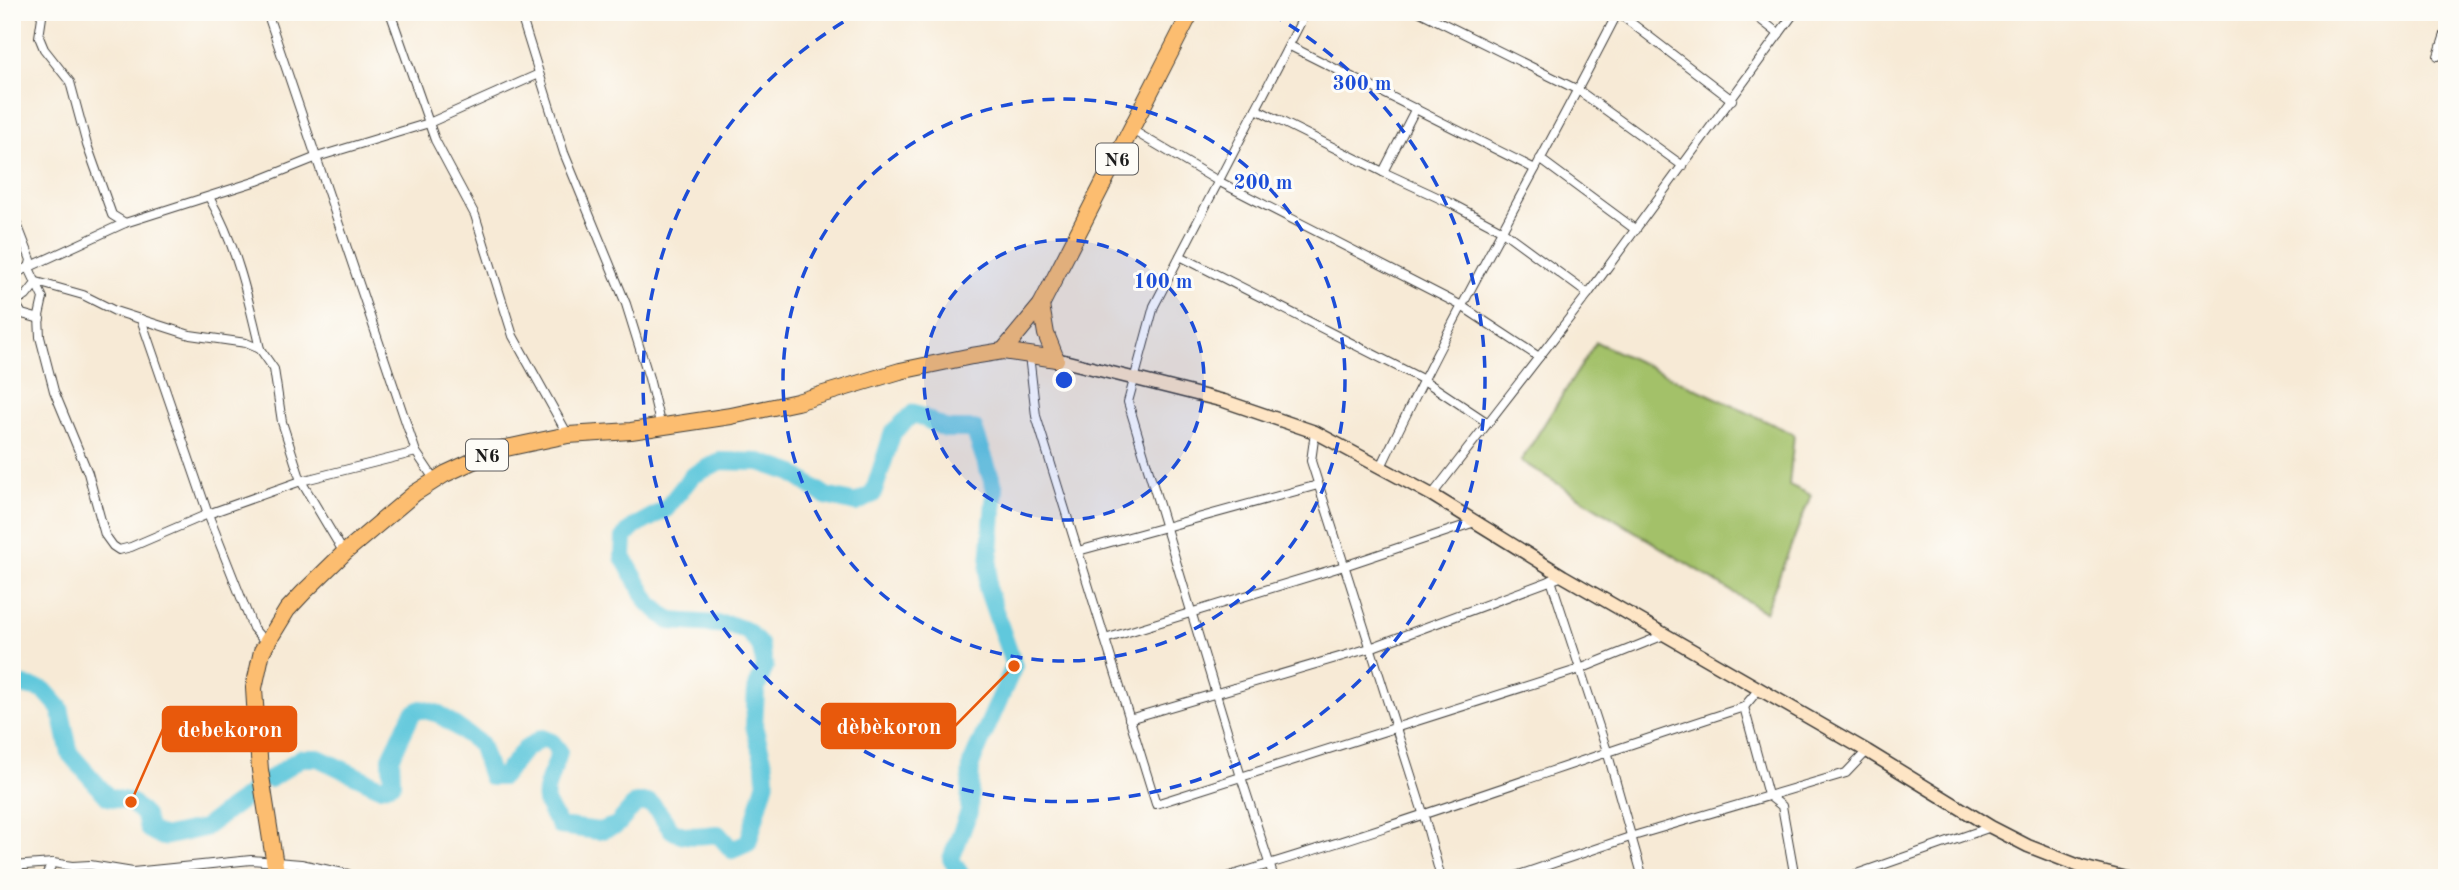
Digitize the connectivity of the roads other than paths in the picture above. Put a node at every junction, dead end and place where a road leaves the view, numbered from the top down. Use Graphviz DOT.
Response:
graph roads {
  1 [pos="39,12"];
  2 [pos="267,12"];
  3 [pos="390,12"];
  4 [pos="520,12"];
  5 [pos="1191,12"];
  6 [pos="1306,12"];
  7 [pos="1420,12"];
  8 [pos="1618,12"];
  9 [pos="1751,12"];
  10 [pos="1795,12"];
  11 [pos="2447,28"];
  12 [pos="1779,34"];
  13 [pos="1290,46"];
  14 [pos="2438,56"];
  15 [pos="539,74"];
  16 [pos="1578,90"];
  17 [pos="1732,100"];
  18 [pos="1416,108"];
  19 [pos="1256,109"];
  20 [pos="429,122"];
  21 [pos="1132,130"];
  22 [pos="317,157"];
  23 [pos="1540,159"];
  24 [pos="1683,166"];
  25 [pos="1535,169"];
  26 [pos="1383,172"];
  27 [pos="1218,181"];
  28 [pos="209,197"];
  29 [pos="12,211"];
  30 [pos="125,223"];
  31 [pos="1501,230"];
  32 [pos="1636,230"];
  33 [pos="1180,256"];
  34 [pos="29,268"];
  35 [pos="12,275"];
  36 [pos="37,282"];
  37 [pos="1588,294"];
  38 [pos="14,299"];
  39 [pos="1041,305"];
  40 [pos="1460,305"];
  41 [pos="40,319"];
  42 [pos="141,319"];
  43 [pos="260,349"];
  44 [pos="1003,351"];
  45 [pos="1029,355"];
  46 [pos="1539,357"];
  47 [pos="1056,359"];
  48 [pos="1134,378"];
  49 [pos="1422,379"];
  50 [pos="1488,423"];
  51 [pos="661,427"];
  52 [pos="1315,432"];
  53 [pos="568,435"];
  54 [pos="416,452"];
  55 [pos="1381,467"];
  56 [pos="301,481"];
  57 [pos="436,482"];
  58 [pos="1318,485"];
  59 [pos="1432,495"];
  60 [pos="208,514"];
  61 [pos="1475,522"];
  62 [pos="1166,529"];
  63 [pos="1078,551"];
  64 [pos="344,553"];
  65 [pos="1344,566"];
  66 [pos="1557,578"];
  67 [pos="1191,614"];
  68 [pos="1664,635"];
  69 [pos="1105,639"];
  70 [pos="266,643"];
  71 [pos="1370,648"];
  72 [pos="1580,669"];
  73 [pos="1759,689"];
  74 [pos="1216,695"];
  75 [pos="1744,707"];
  76 [pos="1129,719"];
  77 [pos="1395,726"];
  78 [pos="1607,751"];
  79 [pos="1867,751"];
  80 [pos="1241,777"];
  81 [pos="1768,795"];
  82 [pos="1424,816"];
  83 [pos="1991,827"];
  84 [pos="1630,836"];
  85 [pos="53,863"];
  86 [pos="1270,864"];
  87 [pos="12,866"];
  88 [pos="276,870"];
  89 [pos="2081,872"];
  90 [pos="44,878"];
  91 [pos="347,878"];
  92 [pos="1223,878"];
  93 [pos="1274,878"];
  94 [pos="1441,878"];
  95 [pos="1510,878"];
  96 [pos="1643,878"];
  97 [pos="1795,878"];
  98 [pos="1845,878"];
  99 [pos="2126,878"];
  1 -- 30 [label="street"];
  2 -- 22 [label="street"];
  3 -- 20 [label="street"];
  4 -- 15 [label="street"];
  5 -- 21 [label="highway, N6"];
  6 -- 13 [label="street"];
  7 -- 16 [label="street"];
  8 -- 16 [label="street"];
  8 -- 17 [label="street"];
  9 -- 12 [label="street"];
  10 -- 12 [label="street"];
  11 -- 14 [label="street"];
  12 -- 17 [label="street"];
  13 -- 18 [label="street"];
  13 -- 19 [label="street"];
  15 -- 20 [label="street"];
  15 -- 51 [label="street"];
  16 -- 23 [label="street"];
  16 -- 24 [label="street"];
  17 -- 24 [label="street"];
  18 -- 25 [label="street"];
  18 -- 26 [label="street"];
  19 -- 26 [label="street"];
  19 -- 27 [label="street"];
  20 -- 22 [label="street"];
  20 -- 53 [label="street"];
  21 -- 27 [label="street"];
  21 -- 39 [label="highway, N6"];
  22 -- 28 [label="street"];
  22 -- 54 [label="street"];
  23 -- 25 [label="street"];
  23 -- 32 [label="street"];
  24 -- 32 [label="street"];
  25 -- 31 [label="street"];
  26 -- 31 [label="street"];
  27 -- 33 [label="street"];
  27 -- 40 [label="street"];
  28 -- 30 [label="street"];
  28 -- 43 [label="street"];
  29 -- 34 [label="street"];
  30 -- 34 [label="street"];
  31 -- 37 [label="street"];
  31 -- 40 [label="street"];
  32 -- 37 [label="street"];
  33 -- 48 [label="street"];
  33 -- 49 [label="street"];
  34 -- 35 [label="street"];
  34 -- 36 [label="street"];
  36 -- 38 [label="street"];
  36 -- 41 [label="street"];
  36 -- 42 [label="street"];
  37 -- 46 [label="street"];
  38 -- 41 [label="street"];
  39 -- 44 [label="highway, N6"];
  39 -- 47 [label="highway"];
  40 -- 46 [label="street"];
  40 -- 49 [label="street"];
  41 -- 60 [label="street"];
  42 -- 43 [label="street"];
  42 -- 60 [label="street"];
  43 -- 56 [label="street"];
  44 -- 45 [label="highway, N6"];
  44 -- 51 [label="highway, N6"];
  45 -- 47 [label="highway, N6"];
  45 -- 63 [label="street"];
  46 -- 50 [label="street"];
  47 -- 48 [label="main road"];
  48 -- 52 [label="main road"];
  48 -- 62 [label="street"];
  49 -- 50 [label="street"];
  49 -- 55 [label="street"];
  50 -- 59 [label="street"];
  51 -- 53 [label="highway, N6"];
  52 -- 55 [label="main road"];
  52 -- 58 [label="street"];
  53 -- 57 [label="highway, N6"];
  54 -- 56 [label="street"];
  54 -- 57 [label="street"];
  55 -- 59 [label="main road"];
  56 -- 60 [label="street"];
  56 -- 64 [label="street"];
  57 -- 64 [label="highway, N6"];
  58 -- 62 [label="street"];
  58 -- 65 [label="street"];
  59 -- 61 [label="main road"];
  60 -- 70 [label="street"];
  61 -- 65 [label="street"];
  61 -- 66 [label="main road"];
  62 -- 63 [label="street"];
  62 -- 67 [label="street"];
  63 -- 69 [label="street"];
  64 -- 70 [label="highway, N6"];
  65 -- 67 [label="street"];
  65 -- 71 [label="street"];
  66 -- 68 [label="main road"];
  66 -- 71 [label="street"];
  66 -- 72 [label="street"];
  67 -- 69 [label="street"];
  67 -- 74 [label="street"];
  68 -- 72 [label="street"];
  68 -- 73 [label="main road"];
  69 -- 76 [label="street"];
  70 -- 88 [label="highway, N6"];
  71 -- 74 [label="street"];
  71 -- 77 [label="street"];
  72 -- 77 [label="street"];
  72 -- 78 [label="street"];
  73 -- 75 [label="street"];
  73 -- 79 [label="main road"];
  74 -- 76 [label="street"];
  74 -- 80 [label="street"];
  75 -- 78 [label="street"];
  75 -- 81 [label="street"];
  76 -- 80 [label="street"];
  77 -- 80 [label="street"];
  77 -- 82 [label="street"];
  78 -- 82 [label="street"];
  78 -- 84 [label="street"];
  79 -- 81 [label="street"];
  79 -- 83 [label="main road"];
  80 -- 86 [label="street"];
  81 -- 84 [label="street"];
  81 -- 97 [label="street"];
  82 -- 86 [label="street"];
  82 -- 94 [label="street"];
  83 -- 89 [label="main road"];
  83 -- 98 [label="street"];
  84 -- 95 [label="street"];
  84 -- 96 [label="street"];
  85 -- 87 [label="street"];
  85 -- 88 [label="street"];
  85 -- 90 [label="street"];
  86 -- 92 [label="street"];
  86 -- 93 [label="street"];
  88 -- 91 [label="street"];
  89 -- 99 [label="main road"];
}
